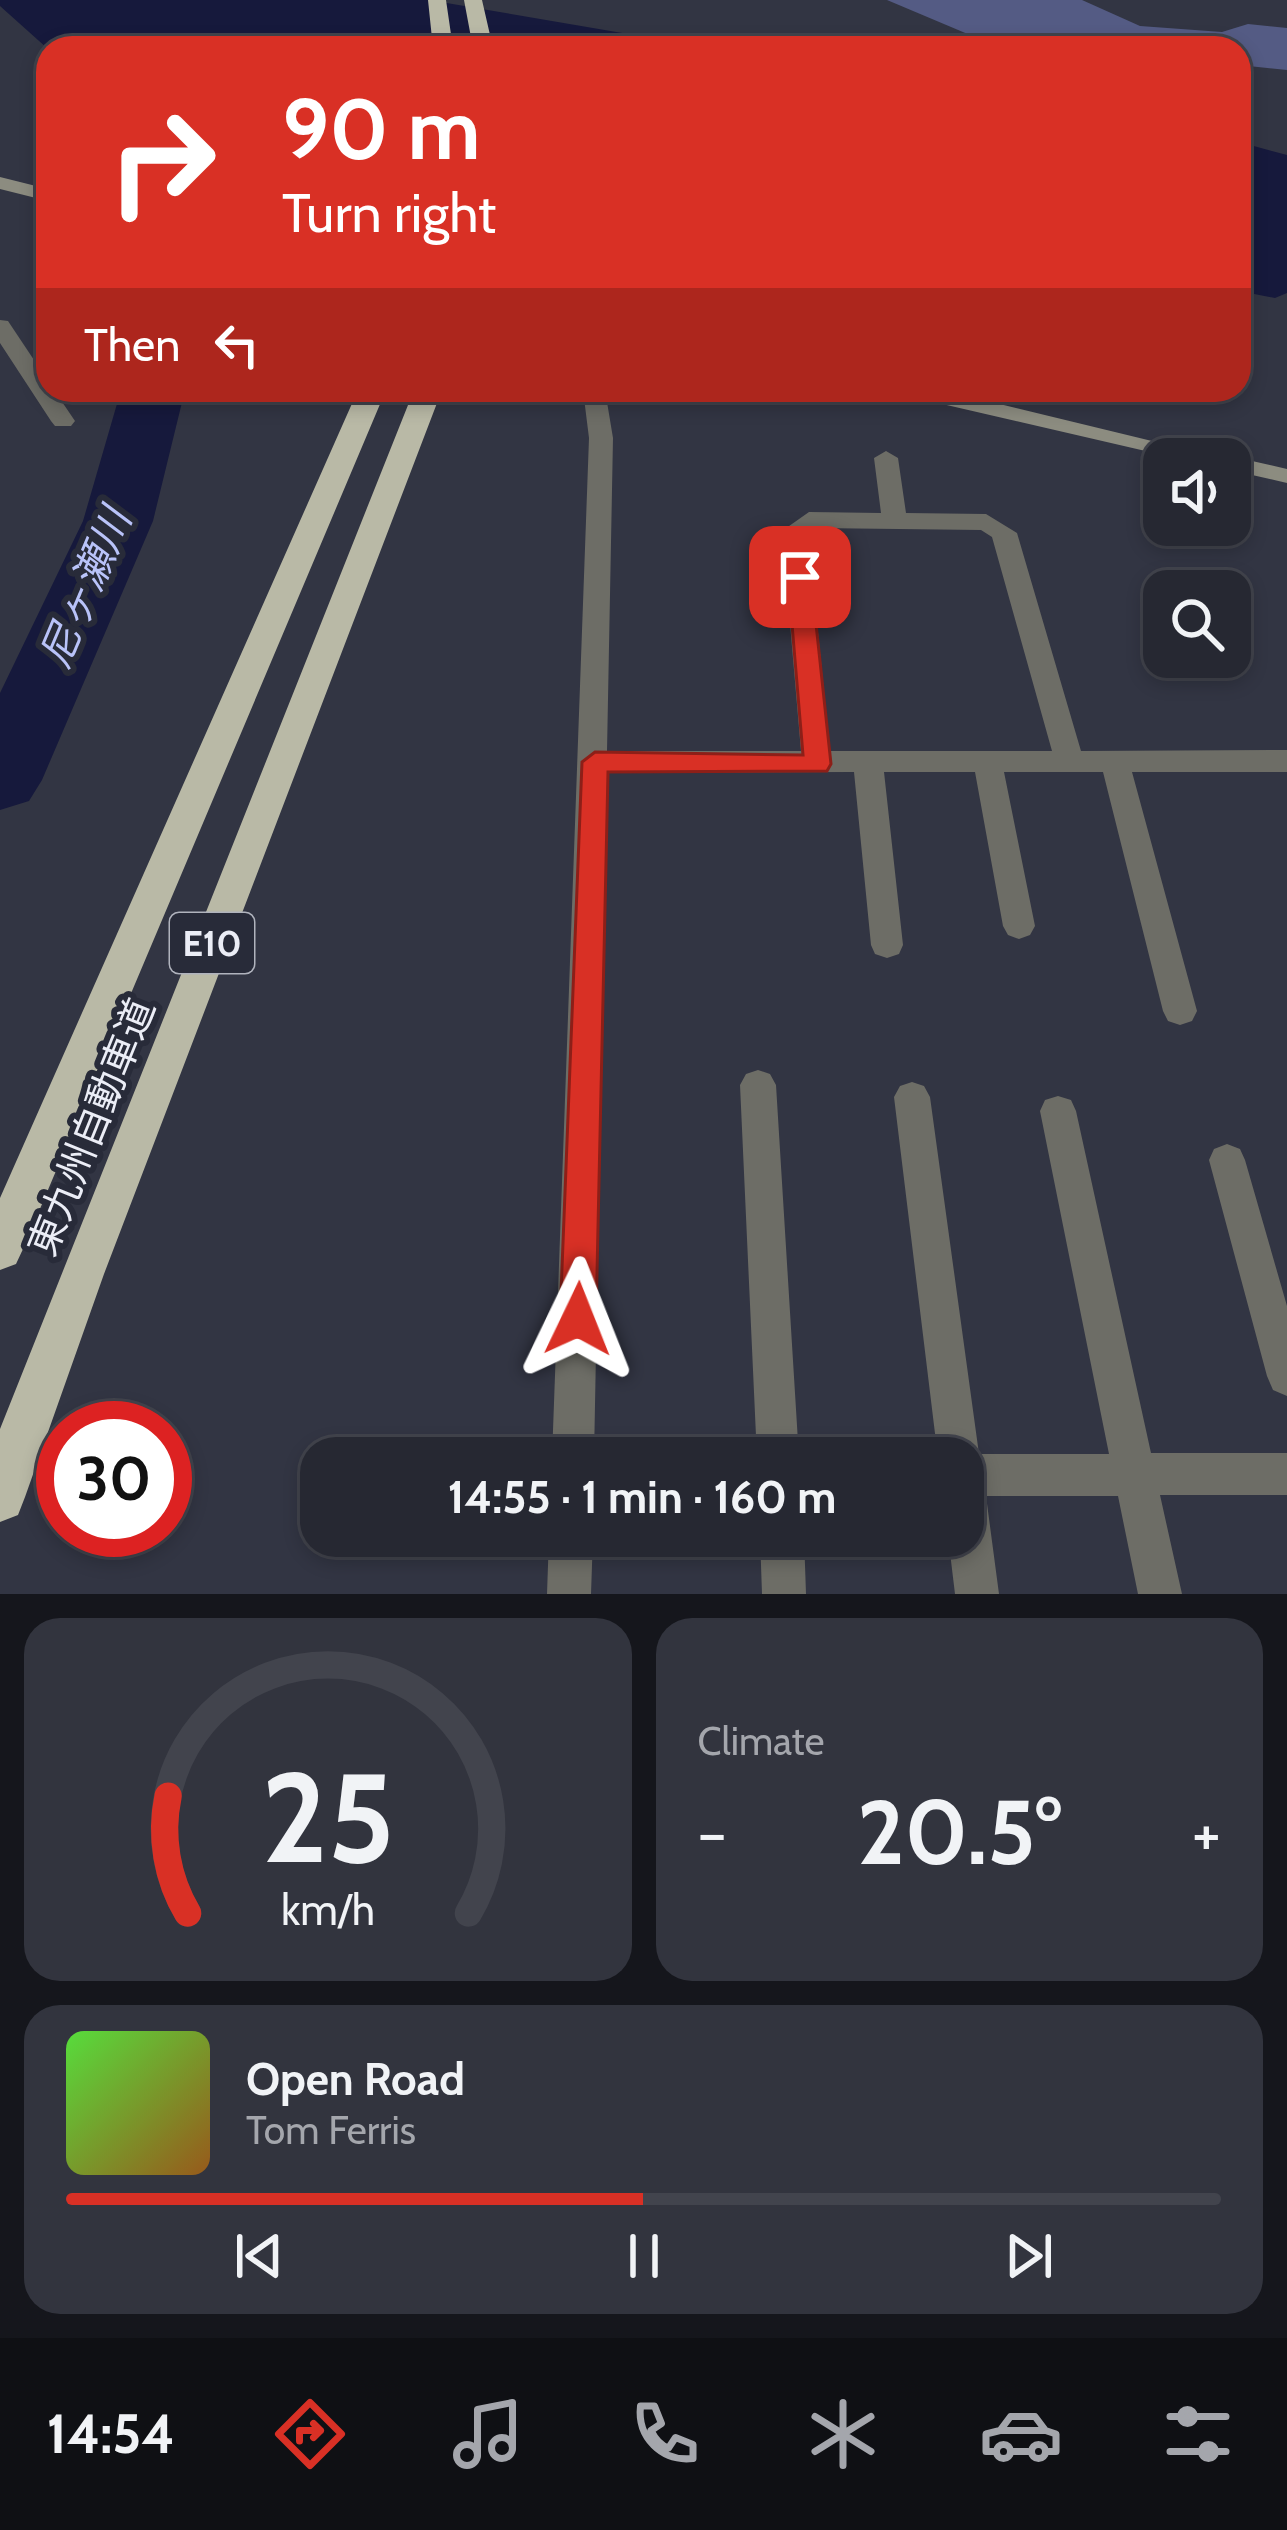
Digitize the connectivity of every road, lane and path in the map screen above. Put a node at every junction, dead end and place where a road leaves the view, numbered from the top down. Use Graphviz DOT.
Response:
graph roads {
  1 [pos="437,0"];
  2 [pos="472,0"];
  3 [pos="442,36"];
  4 [pos="480,36"];
  5 [pos="0,183"];
  6 [pos="36,192"];
  7 [pos="0,326"];
  8 [pos="36,379"];
  9 [pos="51,402"];
  10 [pos="367,402"];
  11 [pos="423,402"];
  12 [pos="596,402"];
  13 [pos="965,402"];
  14 [pos="64,421"];
  15 [pos="1143,443"];
  16 [pos="886,458"];
  17 [pos="1251,468"];
  18 [pos="1287,476"];
  19 [pos="895,521"];
  20 [pos="1287,761"];
  21 [pos="595,762"];
  22 [pos="988,763"];
  23 [pos="1070,763"];
  24 [pos="1115,763"];
  25 [pos="817,764"];
  26 [pos="868,765"];
  27 [pos="1019,926"];
  28 [pos="887,945"];
  29 [pos="1180,1011"];
  30 [pos="758,1085"];
  31 [pos="912,1097"];
  32 [pos="1058,1111"];
  33 [pos="1226,1160"];
  34 [pos="0,1249"];
  35 [pos="1287,1376"];
  36 [pos="574,1437"];
  37 [pos="777,1437"];
  38 [pos="956,1437"];
  39 [pos="1135,1474"];
  40 [pos="1287,1474"];
  41 [pos="984,1475"];
  42 [pos="0,1497"];
  43 [pos="570,1557"];
  44 [pos="783,1557"];
  45 [pos="972,1557"];
  46 [pos="569,1594"];
  47 [pos="784,1594"];
  48 [pos="977,1594"];
  49 [pos="1160,1594"];
  1 -- 3 [label="highway"];
  2 -- 4 [label="highway"];
  5 -- 6 [label="street"];
  7 -- 8 [label="street"];
  9 -- 14 [label="street"];
  10 -- 34 [label="highway, 東九州自動車道 / E10"];
  11 -- 42 [label="highway, 東九州自動車道 / E10"];
  12 -- 21 [label="street"];
  13 -- 15 [label="street"];
  16 -- 19 [label="street"];
  17 -- 18 [label="street"];
  19 -- 23 [label="street"];
  19 -- 25 [label="street"];
  20 -- 24 [label="street"];
  21 -- 25 [label="street"];
  21 -- 36 [label="street"];
  22 -- 23 [label="street"];
  22 -- 26 [label="street"];
  22 -- 27 [label="street"];
  23 -- 24 [label="street"];
  24 -- 29 [label="street"];
  25 -- 26 [label="street"];
  26 -- 28 [label="street"];
  30 -- 37 [label="street"];
  31 -- 38 [label="street"];
  32 -- 39 [label="street"];
  33 -- 35 [label="street"];
  39 -- 40 [label="street"];
  39 -- 41 [label="street"];
  39 -- 49 [label="street"];
  43 -- 46 [label="street"];
  44 -- 47 [label="street"];
  45 -- 48 [label="street"];
}
